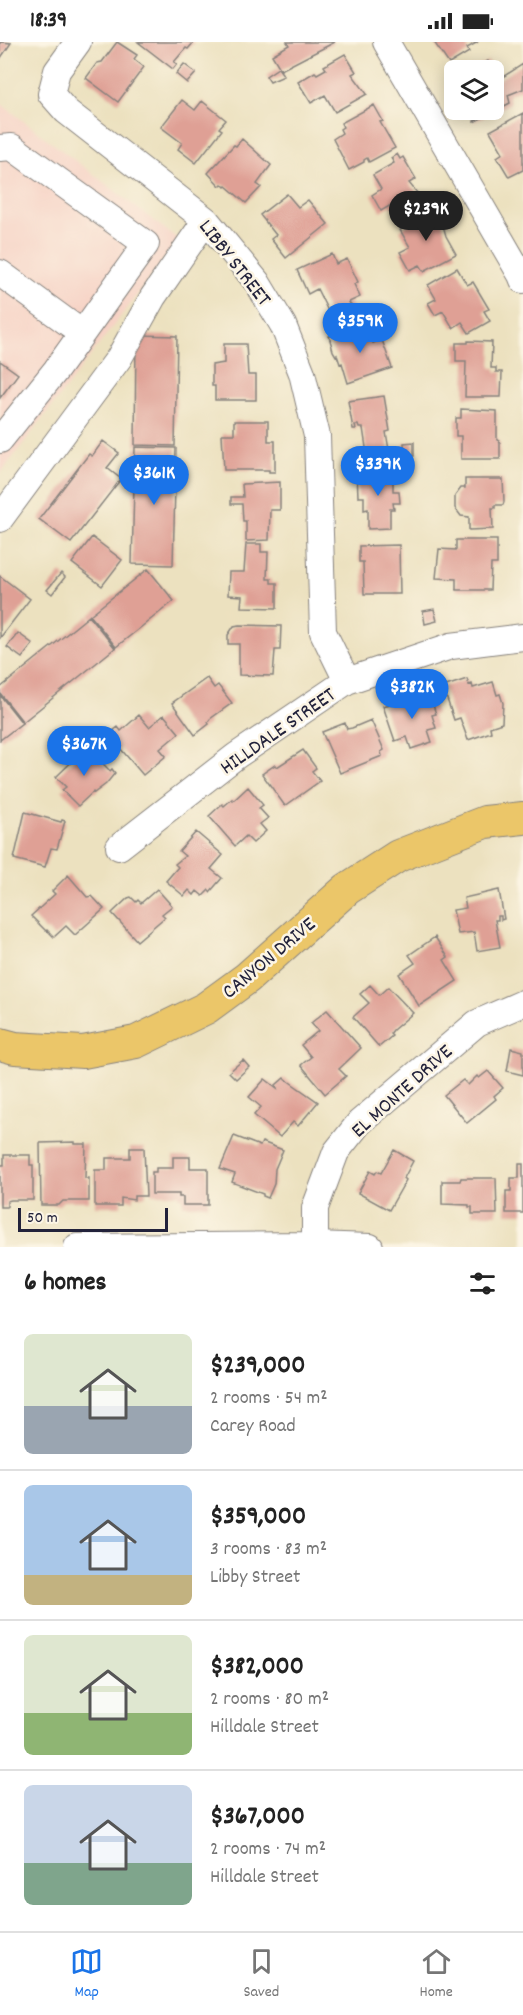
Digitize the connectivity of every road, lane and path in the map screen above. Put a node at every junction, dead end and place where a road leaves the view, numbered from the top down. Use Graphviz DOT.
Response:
graph roads {
  1 [pos="78,42"];
  2 [pos="386,42"];
  3 [pos="0,148"];
  4 [pos="206,220"];
  5 [pos="0,273"];
  6 [pos="523,280"];
  7 [pos="82,333"];
  8 [pos="0,440"];
  9 [pos="0,519"];
  10 [pos="523,637"];
  11 [pos="347,681"];
  12 [pos="523,818"];
  13 [pos="119,847"];
  14 [pos="523,1003"];
  15 [pos="0,1044"];
  16 [pos="315,1245"];
  17 [pos="77,1247"];
  18 [pos="370,1247"];
  1 -- 4 [label="street, LIBBY STREET"];
  2 -- 6 [label="street"];
  3 -- 7 [label="street"];
  4 -- 9 [label="street"];
  4 -- 11 [label="street, LIBBY STREET"];
  5 -- 7 [label="street"];
  7 -- 8 [label="street"];
  10 -- 11 [label="street, HILLDALE STREET"];
  11 -- 13 [label="street, HILLDALE STREET"];
  12 -- 15 [label="main road, CANYON DRIVE"];
  14 -- 16 [label="street, EL MONTE DRIVE"];
  16 -- 17 [label="street"];
  16 -- 18 [label="street"];
}
